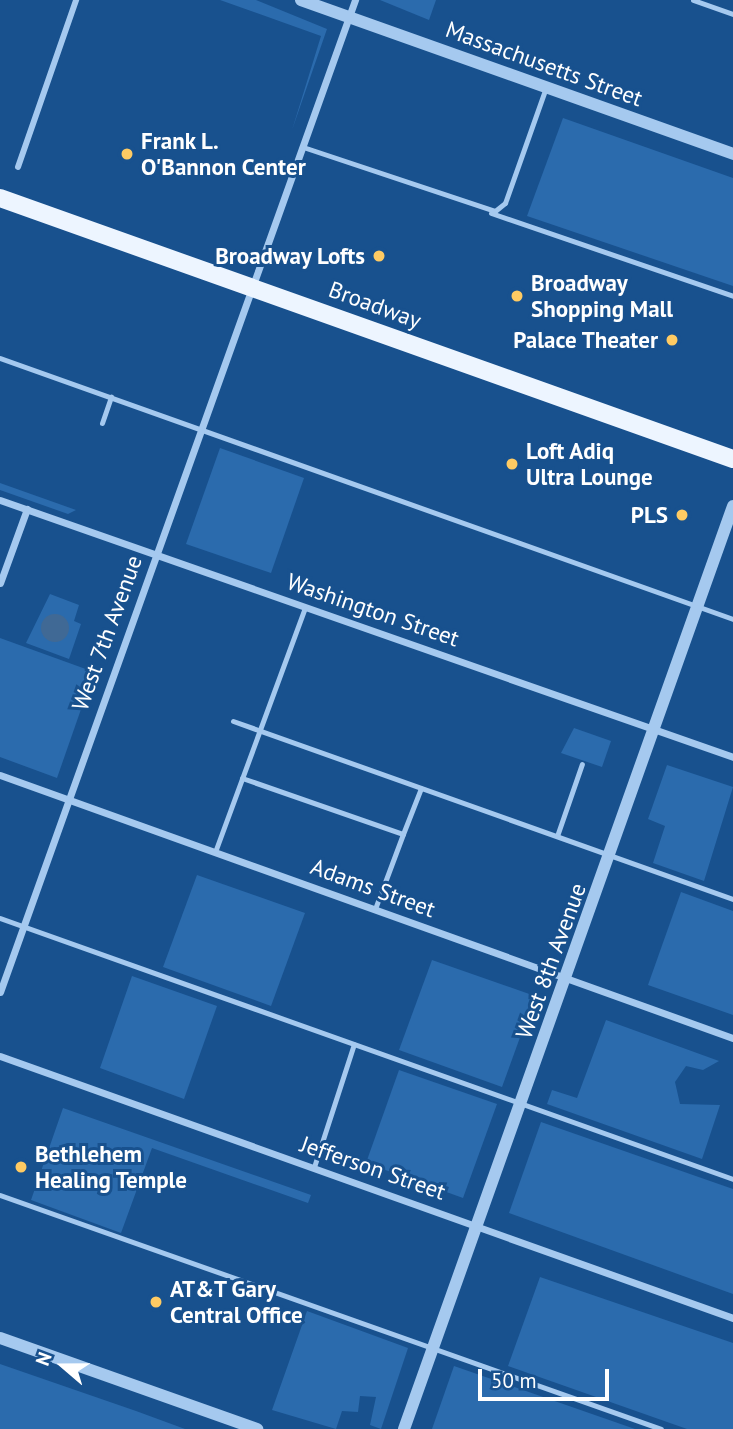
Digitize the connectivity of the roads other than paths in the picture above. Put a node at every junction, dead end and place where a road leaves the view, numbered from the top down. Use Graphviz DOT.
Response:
graph roads {
  1 [pos="76,0"];
  2 [pos="301,0"];
  3 [pos="355,0"];
  4 [pos="693,0"];
  5 [pos="733,14"];
  6 [pos="349,17"];
  7 [pos="546,87"];
  8 [pos="303,147"];
  9 [pos="733,154"];
  10 [pos="18,167"];
  11 [pos="0,198"];
  12 [pos="487,211"];
  13 [pos="250,287"];
  14 [pos="733,296"];
  15 [pos="0,358"];
  16 [pos="111,397"];
  17 [pos="102,423"];
  18 [pos="200,429"];
  19 [pos="733,459"];
  20 [pos="0,500"];
  21 [pos="733,506"];
  22 [pos="27,509"];
  23 [pos="155,554"];
  24 [pos="0,583"];
  25 [pos="305,607"];
  26 [pos="698,607"];
  27 [pos="733,619"];
  28 [pos="233,721"];
  29 [pos="656,729"];
  30 [pos="260,730"];
  31 [pos="733,757"];
  32 [pos="582,764"];
  33 [pos="0,775"];
  34 [pos="242,778"];
  35 [pos="421,788"];
  36 [pos="68,799"];
  37 [pos="403,834"];
  38 [pos="557,836"];
  39 [pos="215,852"];
  40 [pos="611,855"];
  41 [pos="733,899"];
  42 [pos="375,909"];
  43 [pos="0,918"];
  44 [pos="23,927"];
  45 [pos="567,978"];
  46 [pos="0,992"];
  47 [pos="733,1038"];
  48 [pos="354,1044"];
  49 [pos="0,1056"];
  50 [pos="522,1104"];
  51 [pos="314,1167"];
  52 [pos="733,1179"];
  53 [pos="0,1195"];
  54 [pos="477,1225"];
  55 [pos="733,1318"];
  56 [pos="0,1338"];
  57 [pos="433,1349"];
  58 [pos="257,1429"];
  59 [pos="404,1429"];
  60 [pos="661,1429"];
  1 -- 10 [label="street"];
  2 -- 6 [label="street, Massachusetts Street"];
  3 -- 6 [label="street, West 7th Avenue"];
  4 -- 5 [label="lane"];
  6 -- 7 [label="street, Massachusetts Street"];
  6 -- 8 [label="street, West 7th Avenue"];
  7 -- 9 [label="street, Massachusetts Street"];
  7 -- 12 [label="lane"];
  8 -- 12 [label="lane"];
  8 -- 13 [label="street, West 7th Avenue"];
  11 -- 13 [label="main road, Broadway"];
  12 -- 14 [label="lane"];
  13 -- 18 [label="street, West 7th Avenue"];
  13 -- 19 [label="main road, Broadway"];
  15 -- 16 [label="lane"];
  16 -- 17 [label="lane"];
  16 -- 18 [label="lane"];
  18 -- 23 [label="street, West 7th Avenue"];
  18 -- 26 [label="lane"];
  20 -- 22 [label="street, Washington Street"];
  21 -- 26 [label="street, West 8th Avenue"];
  22 -- 23 [label="street, Washington Street"];
  22 -- 24 [label="street"];
  23 -- 25 [label="street, Washington Street"];
  23 -- 36 [label="street, West 7th Avenue"];
  25 -- 29 [label="street, Washington Street"];
  25 -- 30 [label="lane"];
  26 -- 27 [label="lane"];
  26 -- 29 [label="street, West 8th Avenue"];
  28 -- 30 [label="lane"];
  29 -- 31 [label="street, Washington Street"];
  29 -- 40 [label="street, West 8th Avenue"];
  30 -- 34 [label="lane"];
  30 -- 35 [label="lane"];
  32 -- 38 [label="lane"];
  33 -- 36 [label="street, Adams Street"];
  34 -- 37 [label="lane"];
  34 -- 39 [label="lane"];
  35 -- 37 [label="lane"];
  35 -- 38 [label="lane"];
  36 -- 39 [label="street, Adams Street"];
  36 -- 44 [label="street, West 7th Avenue"];
  37 -- 42 [label="lane"];
  38 -- 40 [label="lane"];
  39 -- 42 [label="street, Adams Street"];
  40 -- 41 [label="lane"];
  40 -- 45 [label="street, West 8th Avenue"];
  42 -- 45 [label="street, Adams Street"];
  43 -- 44 [label="lane"];
  44 -- 46 [label="street, West 7th Avenue"];
  44 -- 48 [label="lane"];
  45 -- 47 [label="street, Adams Street"];
  45 -- 50 [label="street, West 8th Avenue"];
  48 -- 50 [label="lane"];
  48 -- 51 [label="lane"];
  49 -- 51 [label="street, Jefferson Street"];
  50 -- 52 [label="lane"];
  50 -- 54 [label="street, West 8th Avenue"];
  51 -- 54 [label="street, Jefferson Street"];
  53 -- 57 [label="lane"];
  54 -- 55 [label="street, Jefferson Street"];
  54 -- 57 [label="street, West 8th Avenue"];
  56 -- 58 [label="street"];
  57 -- 59 [label="street, West 8th Avenue"];
  57 -- 60 [label="lane"];
}
